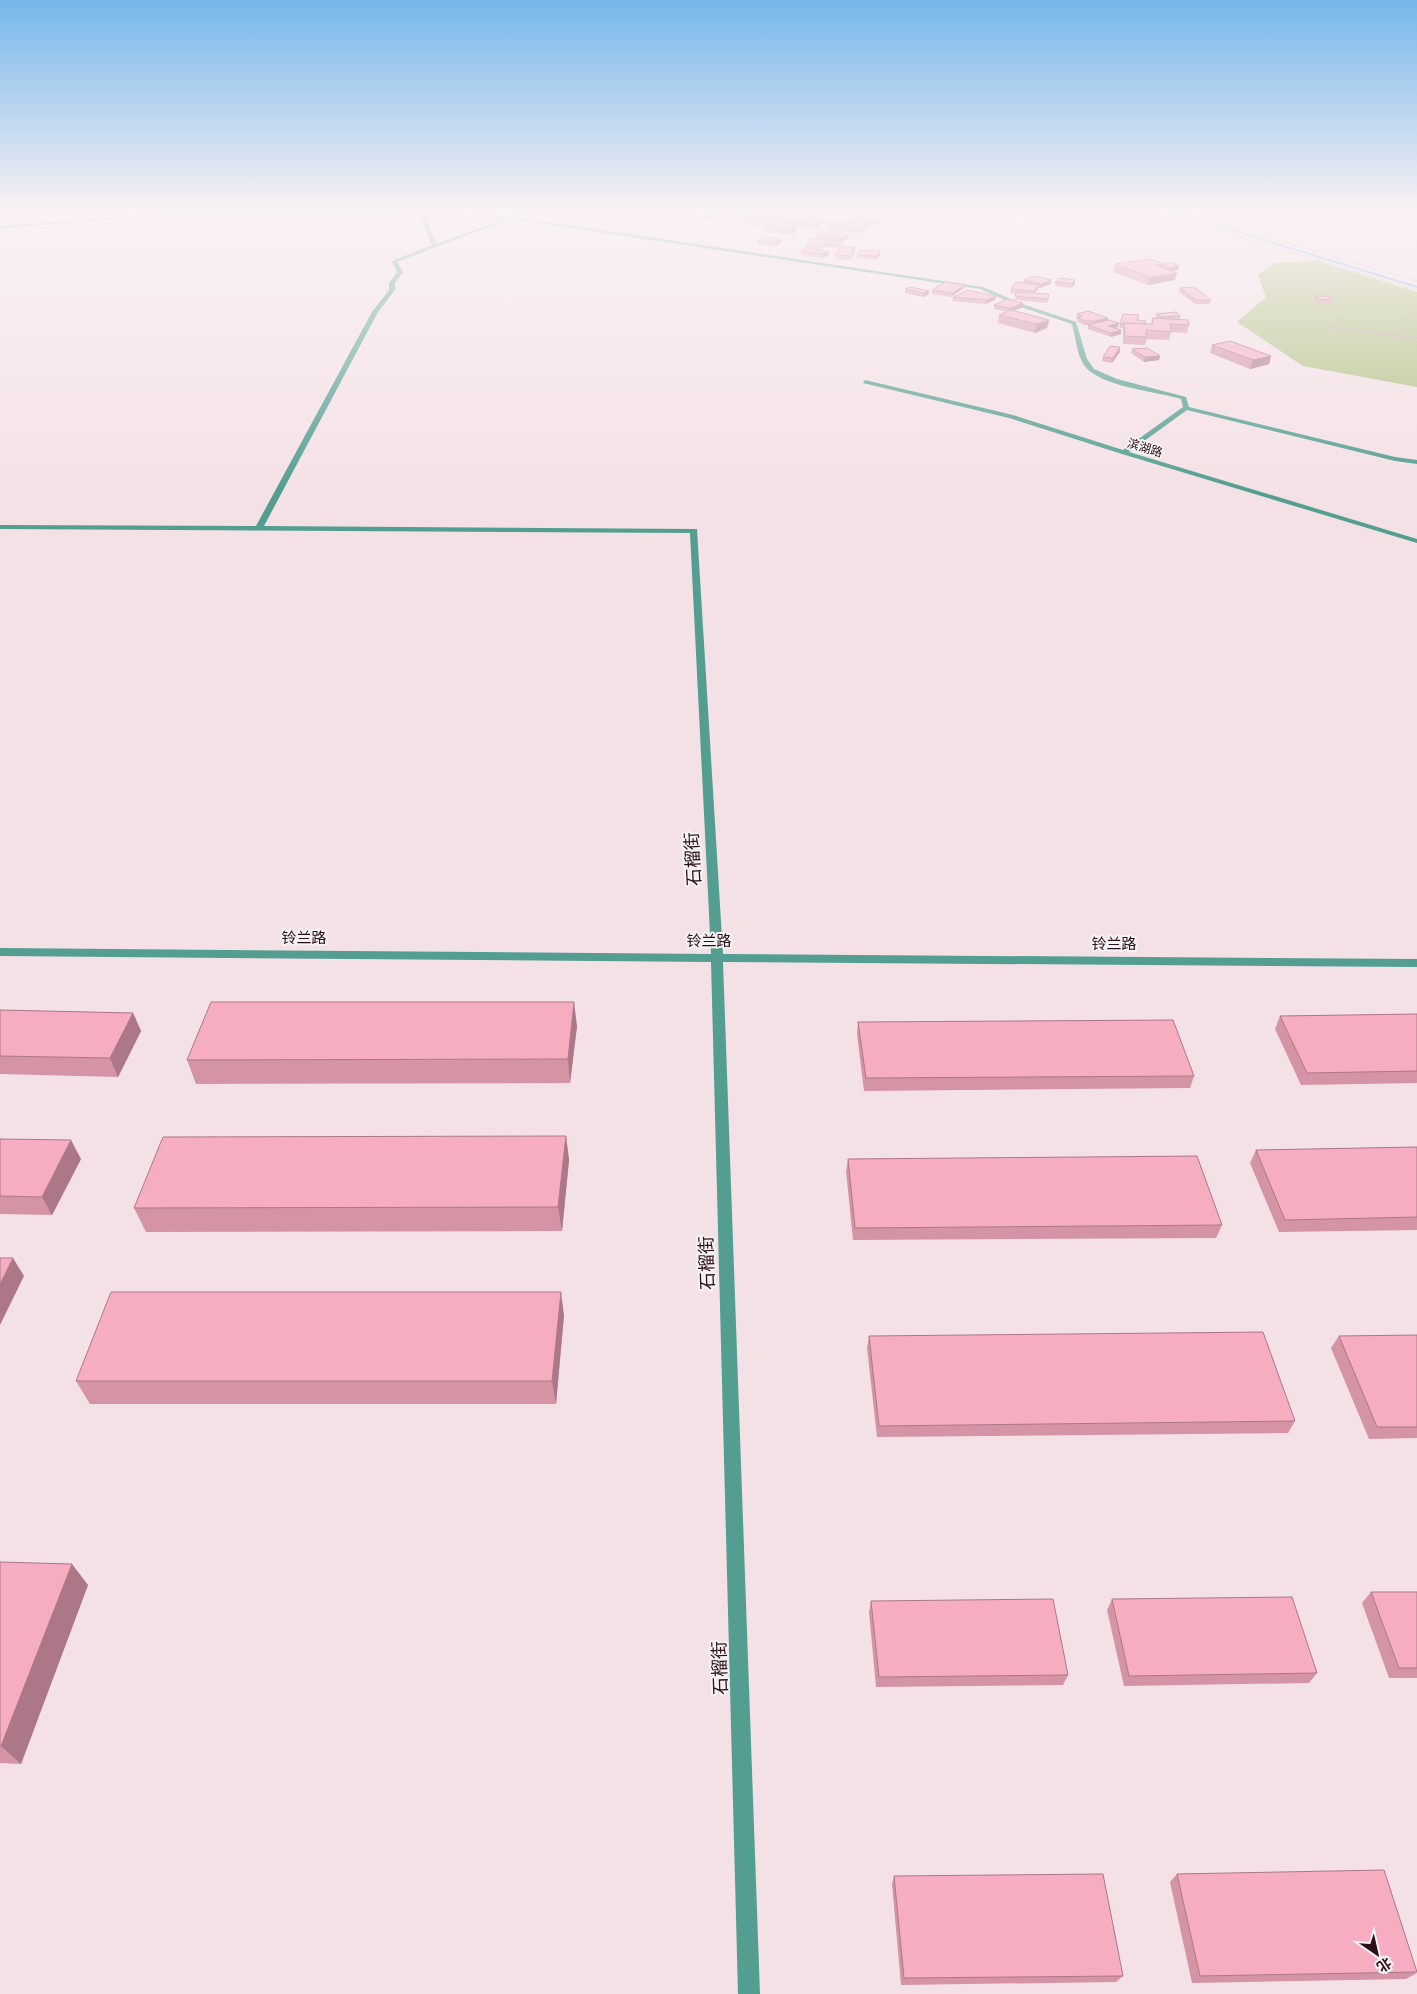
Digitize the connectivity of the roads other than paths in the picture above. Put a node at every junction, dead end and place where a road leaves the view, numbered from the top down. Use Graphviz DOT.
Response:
graph roads {
  1 [pos="381,304"];
  2 [pos="1018,304"];
  3 [pos="865,382"];
  4 [pos="1186,408"];
  5 [pos="1124,453"];
  6 [pos="1417,462"];
  7 [pos="0,527"];
  8 [pos="258,528"];
  9 [pos="1417,541"];
  10 [pos="0,952"];
  11 [pos="717,958"];
  12 [pos="1417,963"];
  13 [pos="749,1994"];
  1 -- 8 [label="street"];
  2 -- 4 [label="street"];
  3 -- 5 [label="street, 滨湖路"];
  4 -- 5 [label="street"];
  4 -- 6 [label="street"];
  5 -- 9 [label="street, 滨湖路"];
  7 -- 8 [label="street"];
  8 -- 11 [label="street, 石榴街"];
  10 -- 11 [label="street, 铃兰路"];
  11 -- 12 [label="street, 铃兰路"];
  11 -- 13 [label="street, 石榴街"];
}
